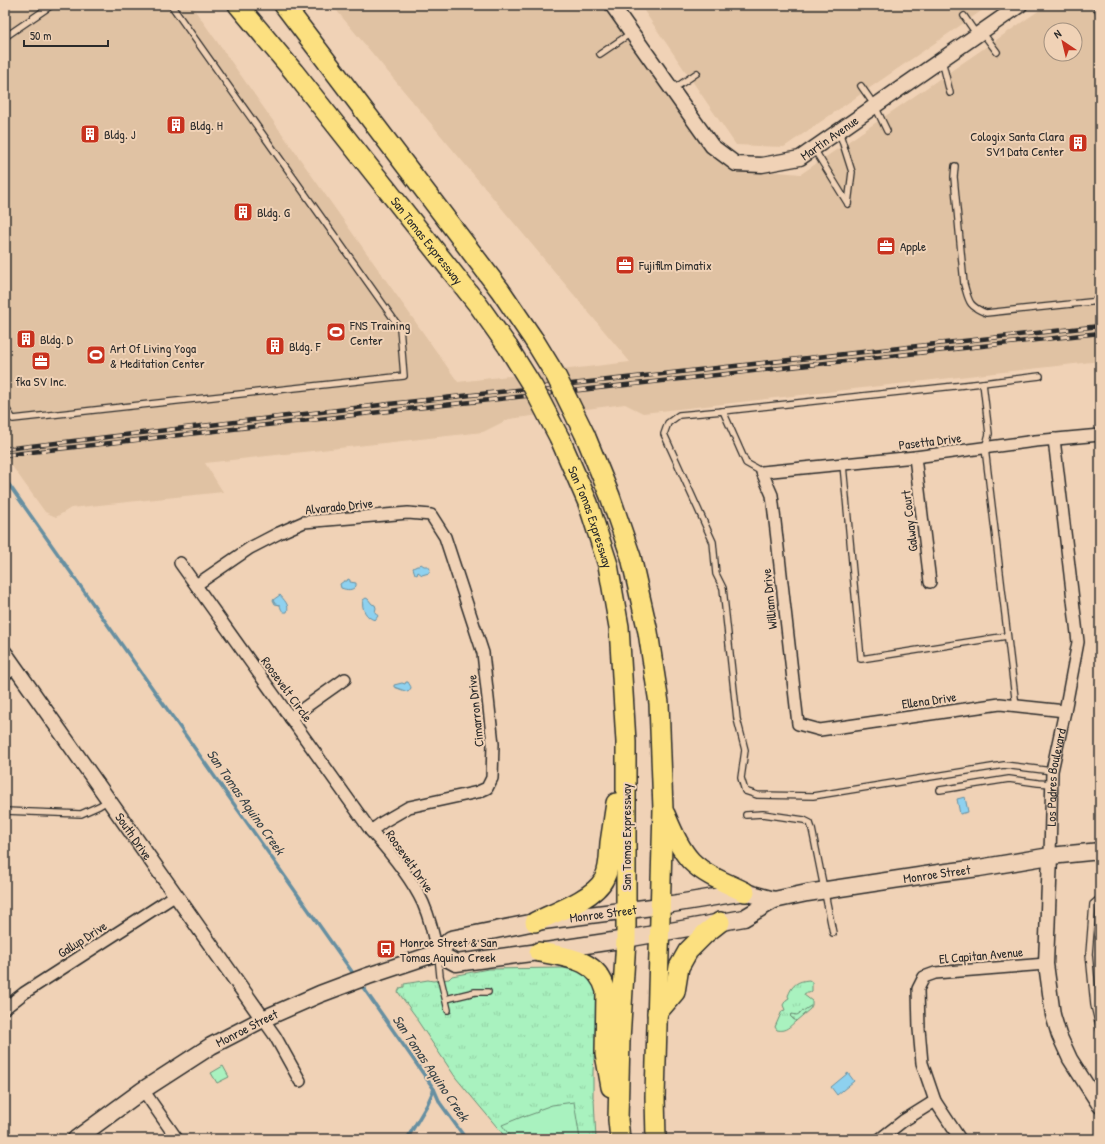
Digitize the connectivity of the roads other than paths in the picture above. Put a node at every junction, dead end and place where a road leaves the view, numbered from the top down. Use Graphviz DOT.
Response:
graph roads {
  1 [pos="52,5"];
  2 [pos="171,5"];
  3 [pos="225,5"];
  4 [pos="238,5"];
  5 [pos="284,5"];
  6 [pos="294,5"];
  7 [pos="612,5"];
  8 [pos="1020,5"];
  9 [pos="1095,5"];
  10 [pos="1100,13"];
  11 [pos="964,16"];
  12 [pos="632,33"];
  13 [pos="980,33"];
  14 [pos="5,37"];
  15 [pos="320,52"];
  16 [pos="997,52"];
  17 [pos="600,54"];
  18 [pos="942,60"];
  19 [pos="294,72"];
  20 [pos="697,73"];
  21 [pos="861,86"];
  22 [pos="672,90"];
  23 [pos="950,93"];
  24 [pos="875,106"];
  25 [pos="839,131"];
  26 [pos="888,131"];
  27 [pos="814,149"];
  28 [pos="956,166"];
  29 [pos="1100,301"];
  30 [pos="1040,376"];
  31 [pos="983,383"];
  32 [pos="5,407"];
  33 [pos="723,411"];
  34 [pos="1100,435"];
  35 [pos="1054,439"];
  36 [pos="985,448"];
  37 [pos="915,457"];
  38 [pos="843,465"];
  39 [pos="762,472"];
  40 [pos="431,515"];
  41 [pos="180,563"];
  42 [pos="930,582"];
  43 [pos="196,585"];
  44 [pos="1007,636"];
  45 [pos="5,653"];
  46 [pos="17,670"];
  47 [pos="5,678"];
  48 [pos="345,679"];
  49 [pos="1016,706"];
  50 [pos="1065,711"];
  51 [pos="290,718"];
  52 [pos="798,724"];
  53 [pos="626,742"];
  54 [pos="1052,771"];
  55 [pos="1052,784"];
  56 [pos="940,790"];
  57 [pos="109,800"];
  58 [pos="663,809"];
  59 [pos="5,811"];
  60 [pos="746,815"];
  61 [pos="371,831"];
  62 [pos="1100,851"];
  63 [pos="1050,856"];
  64 [pos="825,890"];
  65 [pos="745,892"];
  66 [pos="176,895"];
  67 [pos="1100,898"];
  68 [pos="774,900"];
  69 [pos="660,906"];
  70 [pos="626,910"];
  71 [pos="535,922"];
  72 [pos="720,922"];
  73 [pos="659,933"];
  74 [pos="833,933"];
  75 [pos="626,939"];
  76 [pos="539,952"];
  77 [pos="438,954"];
  78 [pos="1046,964"];
  79 [pos="488,992"];
  80 [pos="446,999"];
  81 [pos="5,1008"];
  82 [pos="448,1010"];
  83 [pos="657,1013"];
  84 [pos="263,1019"];
  85 [pos="1100,1030"];
  86 [pos="300,1081"];
  87 [pos="143,1090"];
  88 [pos="935,1101"];
  89 [pos="1099,1101"];
  90 [pos="618,1120"];
  91 [pos="76,1139"];
  92 [pos="177,1139"];
  93 [pos="620,1139"];
  94 [pos="656,1139"];
  95 [pos="880,1139"];
  96 [pos="960,1139"];
  1 -- 14 [label="lane"];
  2 -- 32 [label="lane"];
  3 -- 19 [label="highway"];
  4 -- 19 [label="highway, San Tomas Expressway"];
  5 -- 15 [label="highway, San Tomas Expressway"];
  6 -- 15 [label="highway"];
  7 -- 12 [label="street, Martin Avenue"];
  8 -- 13 [label="street, Martin Avenue"];
  9 -- 10 [label="lane"];
  11 -- 13 [label="lane"];
  12 -- 17 [label="lane"];
  12 -- 22 [label="street, Martin Avenue"];
  13 -- 16 [label="lane"];
  13 -- 18 [label="street, Martin Avenue"];
  15 -- 58 [label="highway, San Tomas Expressway, bridge"];
  18 -- 23 [label="lane"];
  18 -- 24 [label="street, Martin Avenue"];
  19 -- 53 [label="highway, San Tomas Expressway, bridge"];
  20 -- 22 [label="lane"];
  21 -- 24 [label="lane"];
  22 -- 27 [label="street, Martin Avenue"];
  24 -- 25 [label="street, Martin Avenue"];
  24 -- 26 [label="lane"];
  25 -- 27 [label="street, Martin Avenue"];
  25 -- 27 [label="lane"];
  28 -- 29 [label="lane"];
  30 -- 31 [label="lane"];
  31 -- 33 [label="lane"];
  31 -- 36 [label="lane"];
  33 -- 39 [label="lane"];
  33 -- 54 [label="lane"];
  34 -- 35 [label="street, Pasetta Drive"];
  35 -- 36 [label="street, Pasetta Drive"];
  35 -- 50 [label="street, Los Padres Boulevard"];
  36 -- 37 [label="street, Pasetta Drive"];
  36 -- 44 [label="lane"];
  37 -- 38 [label="street, Pasetta Drive"];
  37 -- 42 [label="street, Galway Court"];
  38 -- 39 [label="street, Pasetta Drive"];
  38 -- 44 [label="lane"];
  39 -- 52 [label="street, William Drive"];
  40 -- 43 [label="street, Alvarado Drive"];
  40 -- 61 [label="street, Cimarron Drive"];
  41 -- 43 [label="street, Roosevelt Circle"];
  43 -- 51 [label="street, Roosevelt Circle"];
  44 -- 49 [label="lane"];
  45 -- 46 [label="street, South Drive"];
  46 -- 47 [label="lane"];
  46 -- 57 [label="street, South Drive"];
  48 -- 51 [label="street"];
  49 -- 50 [label="street, Ellena Drive"];
  49 -- 52 [label="street, Ellena Drive"];
  50 -- 54 [label="street, Los Padres Boulevard"];
  51 -- 61 [label="street, Roosevelt Circle"];
  53 -- 70 [label="highway, San Tomas Expressway"];
  53 -- 71 [label="highway"];
  54 -- 55 [label="street, Los Padres Boulevard"];
  55 -- 56 [label="lane"];
  55 -- 63 [label="street, Los Padres Boulevard"];
  57 -- 59 [label="lane"];
  57 -- 66 [label="street, South Drive"];
  58 -- 65 [label="highway"];
  58 -- 69 [label="highway, San Tomas Expressway"];
  60 -- 64 [label="lane"];
  61 -- 77 [label="street, Roosevelt Drive"];
  62 -- 63 [label="main road, Monroe Street"];
  63 -- 64 [label="main road, Monroe Street"];
  63 -- 78 [label="street, Los Padres Boulevard"];
  64 -- 68 [label="main road, Monroe Street"];
  64 -- 74 [label="lane"];
  65 -- 68 [label="main road, Monroe Street"];
  65 -- 69 [label="main road, Monroe Street"];
  66 -- 81 [label="street, Gallup Drive"];
  66 -- 84 [label="street, South Drive"];
  67 -- 85 [label="lane"];
  68 -- 72 [label="main road, Monroe Street"];
  69 -- 70 [label="main road, Monroe Street"];
  69 -- 73 [label="highway, San Tomas Expressway"];
  70 -- 71 [label="main road, Monroe Street"];
  70 -- 75 [label="highway, San Tomas Expressway"];
  71 -- 77 [label="main road, Monroe Street"];
  72 -- 73 [label="main road, Monroe Street"];
  72 -- 83 [label="highway"];
  73 -- 75 [label="main road, Monroe Street"];
  73 -- 83 [label="highway, San Tomas Expressway"];
  75 -- 76 [label="main road, Monroe Street"];
  75 -- 90 [label="highway, San Tomas Expressway"];
  76 -- 77 [label="main road, Monroe Street"];
  76 -- 90 [label="highway"];
  77 -- 80 [label="lane"];
  77 -- 84 [label="main road, Monroe Street"];
  78 -- 88 [label="street, El Capitan Avenue"];
  78 -- 89 [label="street, Los Padres Boulevard"];
  79 -- 80 [label="lane"];
  80 -- 82 [label="lane"];
  83 -- 94 [label="highway, San Tomas Expressway"];
  84 -- 86 [label="street"];
  84 -- 87 [label="main road, Monroe Street"];
  87 -- 91 [label="main road, Monroe Street"];
  87 -- 92 [label="street"];
  88 -- 95 [label="street"];
  88 -- 96 [label="street, El Capitan Avenue"];
  90 -- 93 [label="highway, San Tomas Expressway"];
}
